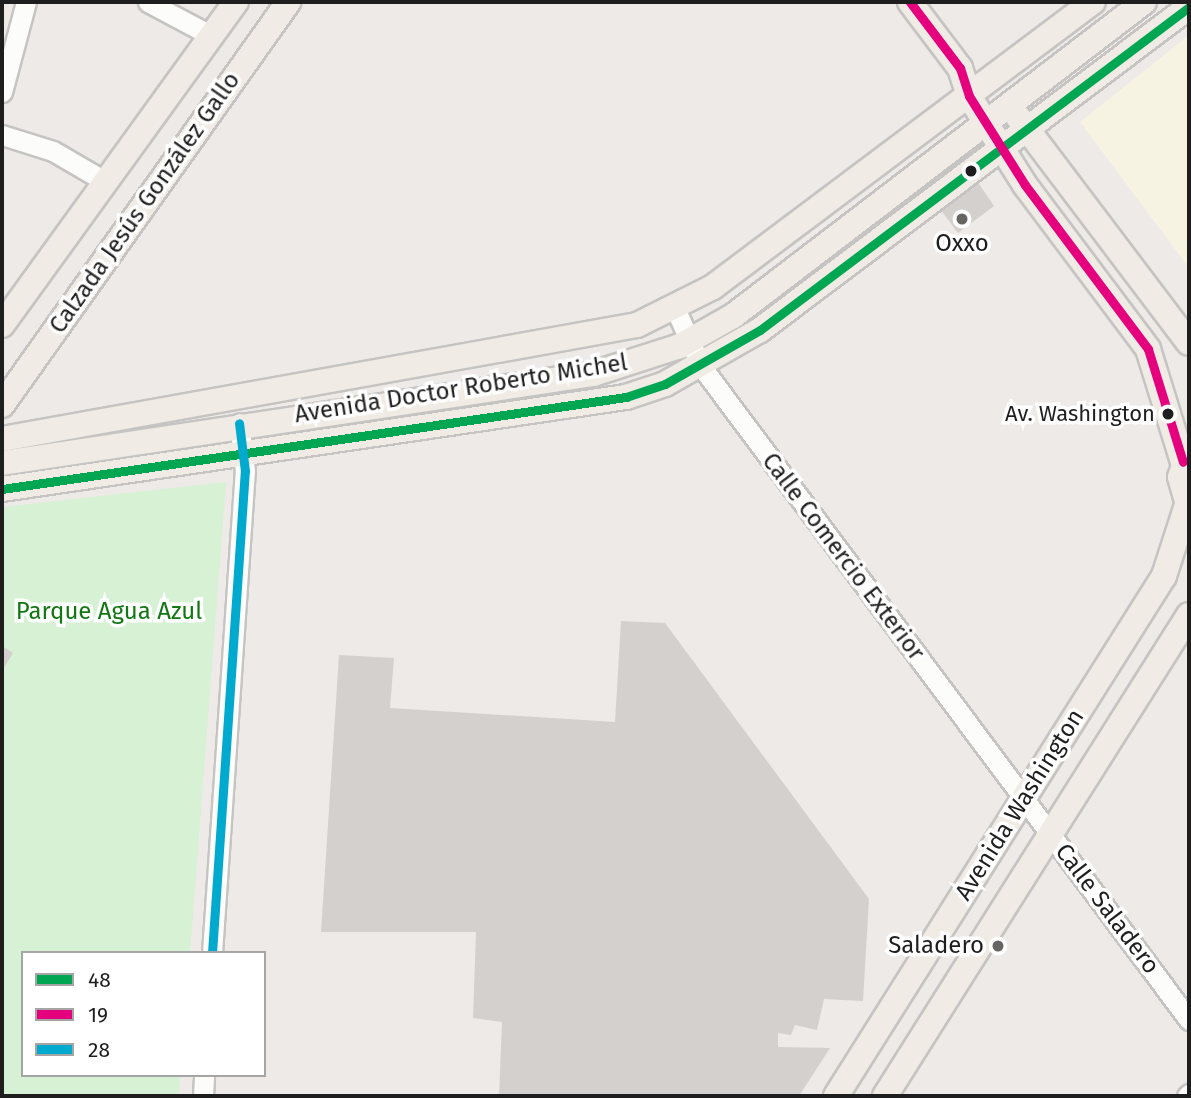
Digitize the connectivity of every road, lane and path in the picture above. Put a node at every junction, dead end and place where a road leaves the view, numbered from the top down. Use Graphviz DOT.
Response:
graph roads {
  1 [pos="26,2"];
  2 [pos="148,2"];
  3 [pos="236,2"];
  4 [pos="288,2"];
  5 [pos="910,2"];
  6 [pos="1093,2"];
  7 [pos="1144,2"];
  8 [pos="1189,6"];
  9 [pos="212,36"];
  10 [pos="1026,52"];
  11 [pos="1044,76"];
  12 [pos="978,89"];
  13 [pos="2,92"];
  14 [pos="1007,104"];
  15 [pos="985,121"];
  16 [pos="1027,129"];
  17 [pos="2,135"];
  18 [pos="911,139"];
  19 [pos="1002,148"];
  20 [pos="930,163"];
  21 [pos="870,169"];
  22 [pos="106,181"];
  23 [pos="891,194"];
  24 [pos="763,250"];
  25 [pos="856,258"];
  26 [pos="731,274"];
  27 [pos="787,274"];
  28 [pos="752,302"];
  29 [pos="675,308"];
  30 [pos="2,326"];
  31 [pos="582,335"];
  32 [pos="688,342"];
  33 [pos="1189,343"];
  34 [pos="523,345"];
  35 [pos="701,366"];
  36 [pos="593,374"];
  37 [pos="318,380"];
  38 [pos="530,382"];
  39 [pos="595,401"];
  40 [pos="2,405"];
  41 [pos="533,409"];
  42 [pos="324,411"];
  43 [pos="239,423"];
  44 [pos="2,439"];
  45 [pos="243,450"];
  46 [pos="1186,456"];
  47 [pos="2,463"];
  48 [pos="2,489"];
  49 [pos="1188,507"];
  50 [pos="1189,615"];
  51 [pos="1024,799"];
  52 [pos="1049,832"];
  53 [pos="212,951"];
  54 [pos="1189,1020"];
  55 [pos="204,1077"];
  56 [pos="203,1096"];
  57 [pos="836,1096"];
  58 [pos="885,1096"];
  1 -- 13 [label="street"];
  2 -- 9 [label="street"];
  3 -- 9 [label="main road, Calzada Jesús González Gallo"];
  4 -- 40 [label="main road, Calzada Jesús González Gallo"];
  5 -- 12 [label="main road"];
  6 -- 10 [label="main road, Avenida Doctor Roberto Michel"];
  7 -- 11 [label="main road, Avenida Doctor Roberto Michel"];
  8 -- 16 [label="main road, Avenida Doctor Roberto Michel"];
  9 -- 22 [label="main road, Calzada Jesús González Gallo"];
  10 -- 11 [label="main road"];
  10 -- 12 [label="main road, Avenida Doctor Roberto Michel"];
  11 -- 14 [label="main road, Avenida Doctor Roberto Michel"];
  12 -- 14 [label="main road"];
  12 -- 15 [label="main road"];
  12 -- 18 [label="main road, Avenida Doctor Roberto Michel"];
  14 -- 15 [label="main road, Avenida Doctor Roberto Michel"];
  14 -- 16 [label="main road"];
  15 -- 19 [label="main road"];
  15 -- 20 [label="main road, Avenida Doctor Roberto Michel"];
  16 -- 19 [label="main road, Avenida Doctor Roberto Michel"];
  16 -- 33 [label="main road"];
  17 -- 22 [label="street"];
  18 -- 20 [label="main road"];
  18 -- 21 [label="main road, Avenida Doctor Roberto Michel"];
  19 -- 25 [label="main road, Avenida Doctor Roberto Michel"];
  19 -- 46 [label="main road"];
  20 -- 23 [label="main road, Avenida Doctor Roberto Michel"];
  21 -- 23 [label="main road"];
  21 -- 24 [label="main road, Avenida Doctor Roberto Michel"];
  22 -- 30 [label="main road, Calzada Jesús González Gallo"];
  23 -- 27 [label="main road, Avenida Doctor Roberto Michel"];
  24 -- 26 [label="main road, Avenida Doctor Roberto Michel"];
  24 -- 27 [label="main road"];
  25 -- 27 [label="main road"];
  25 -- 35 [label="main road, Avenida Doctor Roberto Michel"];
  26 -- 28 [label="main road"];
  26 -- 29 [label="main road, Avenida Doctor Roberto Michel"];
  27 -- 28 [label="main road, Avenida Doctor Roberto Michel"];
  28 -- 32 [label="main road, Avenida Doctor Roberto Michel"];
  29 -- 31 [label="main road, Avenida Doctor Roberto Michel"];
  29 -- 32 [label="street, Calle Comercio Exterior"];
  31 -- 34 [label="main road, Avenida Doctor Roberto Michel"];
  31 -- 36 [label="main road"];
  32 -- 35 [label="street, Calle Comercio Exterior"];
  32 -- 36 [label="main road, Avenida Doctor Roberto Michel"];
  34 -- 37 [label="main road, Avenida Doctor Roberto Michel"];
  34 -- 38 [label="main road"];
  35 -- 39 [label="main road, Avenida Doctor Roberto Michel"];
  35 -- 51 [label="street, Calle Comercio Exterior"];
  36 -- 38 [label="main road, Avenida Doctor Roberto Michel"];
  36 -- 39 [label="main road"];
  37 -- 42 [label="main road"];
  37 -- 44 [label="main road, Avenida Doctor Roberto Michel"];
  38 -- 41 [label="main road"];
  38 -- 42 [label="main road, Avenida Doctor Roberto Michel"];
  39 -- 41 [label="main road, Avenida Doctor Roberto Michel"];
  41 -- 45 [label="main road, Avenida Doctor Roberto Michel"];
  42 -- 43 [label="main road, Avenida Doctor Roberto Michel"];
  43 -- 45 [label="street"];
  43 -- 47 [label="main road, Avenida Doctor Roberto Michel"];
  45 -- 48 [label="main road, Avenida Doctor Roberto Michel"];
  45 -- 53 [label="street"];
  46 -- 49 [label="main road"];
  49 -- 51 [label="main road, Avenida Washington"];
  50 -- 52 [label="main road, Avenida Washington"];
  51 -- 52 [label="street, Calle Saladero"];
  51 -- 57 [label="main road, Avenida Washington"];
  52 -- 54 [label="street, Calle Saladero"];
  52 -- 58 [label="main road, Avenida Washington"];
  55 -- 56 [label="street"];
}
